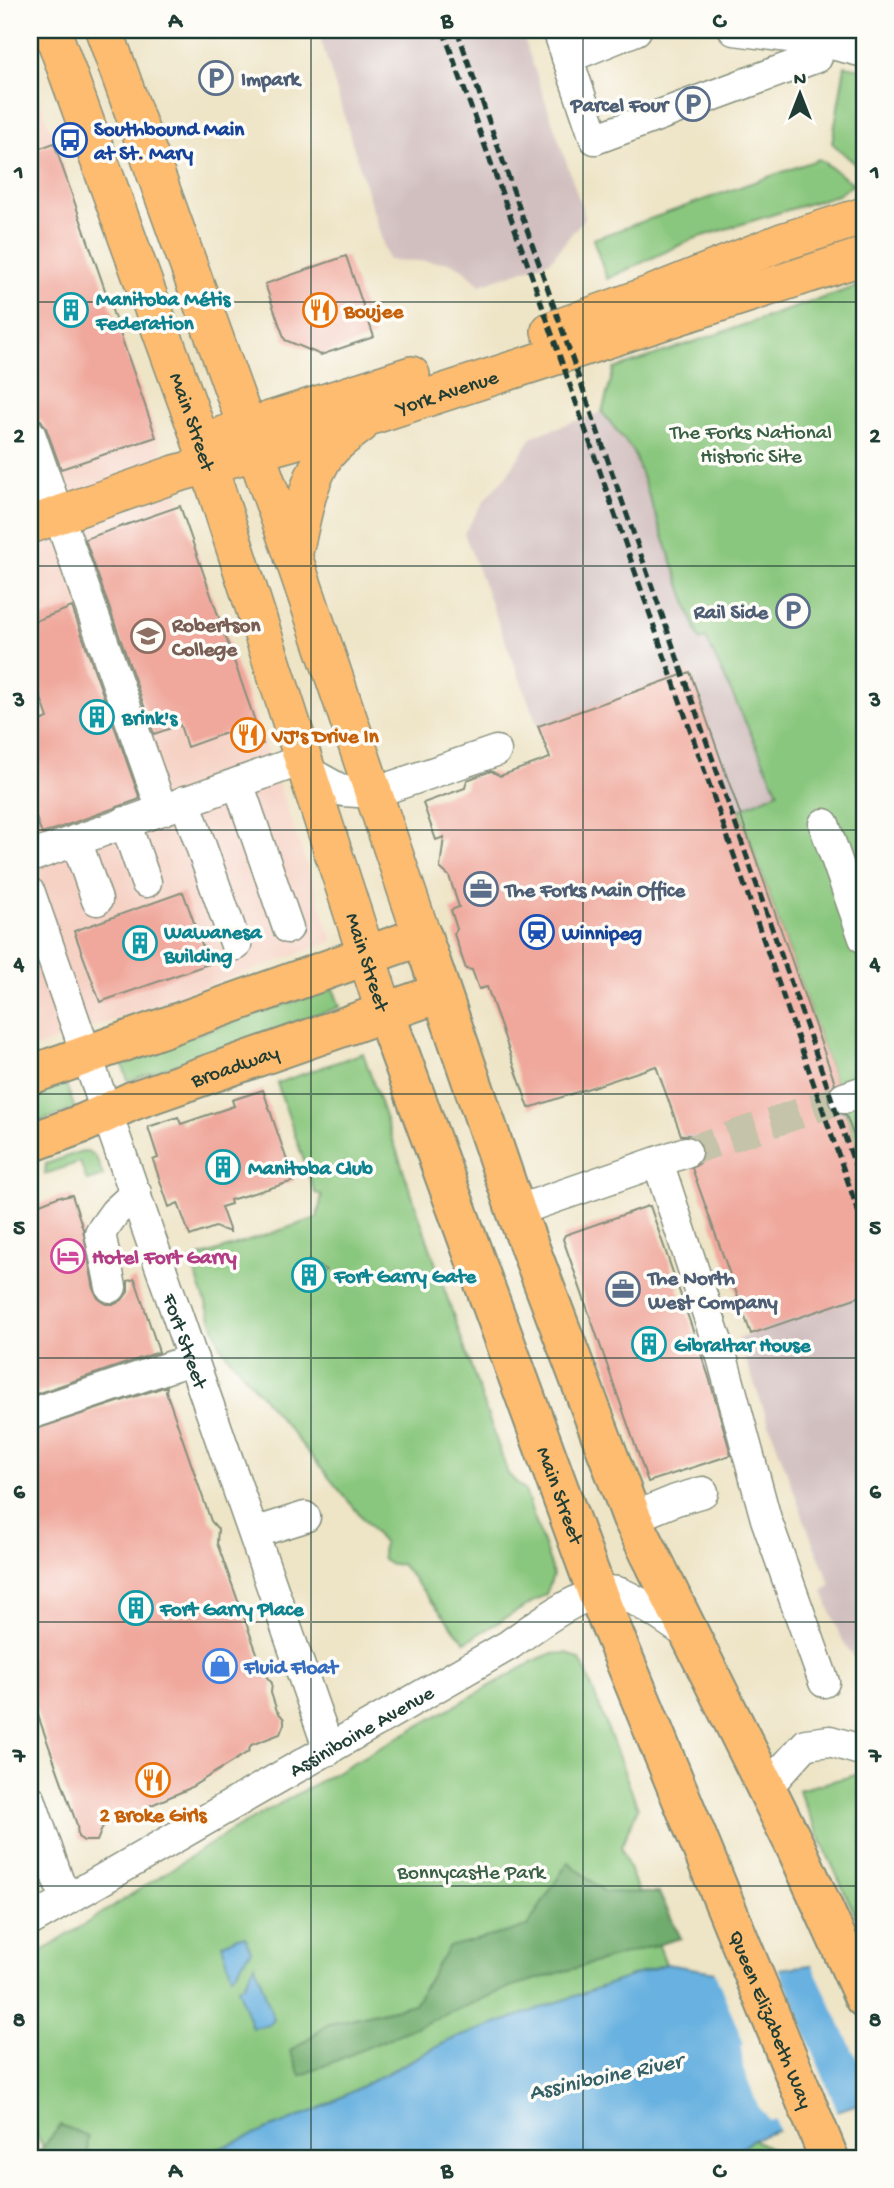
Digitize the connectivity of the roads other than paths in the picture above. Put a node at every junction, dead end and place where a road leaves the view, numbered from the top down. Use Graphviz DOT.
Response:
graph roads {
  1 [pos="52,30"];
  2 [pos="104,30"];
  3 [pos="558,30"];
  4 [pos="636,30"];
  5 [pos="733,30"];
  6 [pos="819,36"];
  7 [pos="864,51"];
  8 [pos="567,58"];
  9 [pos="864,216"];
  10 [pos="864,256"];
  11 [pos="377,413"];
  12 [pos="30,434"];
  13 [pos="250,439"];
  14 [pos="205,454"];
  15 [pos="37,522"];
  16 [pos="293,556"];
  17 [pos="496,751"];
  18 [pos="304,766"];
  19 [pos="238,783"];
  20 [pos="373,793"];
  21 [pos="173,806"];
  22 [pos="125,822"];
  23 [pos="824,824"];
  24 [pos="76,840"];
  25 [pos="30,857"];
  26 [pos="146,882"];
  27 [pos="97,900"];
  28 [pos="31,901"];
  29 [pos="288,928"];
  30 [pos="422,936"];
  31 [pos="864,938"];
  32 [pos="236,944"];
  33 [pos="38,945"];
  34 [pos="366,956"];
  35 [pos="440,993"];
  36 [pos="385,1013"];
  37 [pos="87,1055"];
  38 [pos="30,1075"];
  39 [pos="106,1113"];
  40 [pos="30,1143"];
  41 [pos="686,1152"];
  42 [pos="659,1162"];
  43 [pos="136,1193"];
  44 [pos="516,1211"];
  45 [pos="111,1287"];
  46 [pos="193,1359"];
  47 [pos="30,1414"];
  48 [pos="544,1448"];
  49 [pos="703,1492"];
  50 [pos="305,1517"];
  51 [pos="632,1518"];
  52 [pos="254,1534"];
  53 [pos="597,1593"];
  54 [pos="691,1636"];
  55 [pos="824,1682"];
  56 [pos="329,1750"];
  57 [pos="864,1751"];
  58 [pos="766,1788"];
  59 [pos="30,1799"];
  60 [pos="716,1881"];
  61 [pos="71,1897"];
  62 [pos="30,1921"];
  63 [pos="864,1998"];
  64 [pos="830,2158"];
  1 -- 14 [label="main road, Main Street"];
  2 -- 13 [label="main road"];
  3 -- 8 [label="street"];
  4 -- 8 [label="street"];
  5 -- 6 [label="street"];
  6 -- 7 [label="street"];
  6 -- 8 [label="street"];
  9 -- 13 [label="main road, York Avenue"];
  10 -- 11 [label="main road, York Avenue"];
  11 -- 13 [label="main road, York Avenue"];
  11 -- 16 [label="main road"];
  12 -- 15 [label="street"];
  13 -- 14 [label="main road, York Avenue"];
  13 -- 16 [label="main road"];
  14 -- 15 [label="main road, York Avenue"];
  14 -- 18 [label="main road, Main Street"];
  15 -- 21 [label="street"];
  16 -- 20 [label="main road"];
  17 -- 20 [label="street"];
  18 -- 19 [label="street"];
  18 -- 20 [label="street"];
  18 -- 34 [label="main road, Main Street"];
  19 -- 21 [label="street"];
  19 -- 29 [label="street"];
  20 -- 30 [label="main road"];
  21 -- 22 [label="street"];
  21 -- 32 [label="street"];
  22 -- 24 [label="street"];
  22 -- 26 [label="street"];
  23 -- 31 [label="street"];
  24 -- 25 [label="street"];
  24 -- 27 [label="street"];
  28 -- 33 [label="street, Fort Street"];
  30 -- 34 [label="highway"];
  30 -- 35 [label="highway"];
  33 -- 37 [label="street, Fort Street"];
  34 -- 36 [label="main road, Main Street"];
  34 -- 37 [label="highway"];
  35 -- 36 [label="highway, Broadway"];
  35 -- 44 [label="highway"];
  36 -- 39 [label="highway, Broadway"];
  36 -- 48 [label="highway, Main Street"];
  37 -- 38 [label="highway"];
  37 -- 39 [label="street, Fort Street"];
  39 -- 40 [label="highway, Broadway"];
  39 -- 43 [label="street, Fort Street"];
  41 -- 42 [label="street"];
  42 -- 44 [label="street"];
  42 -- 55 [label="street"];
  43 -- 45 [label="street"];
  43 -- 46 [label="street, Fort Street"];
  44 -- 51 [label="highway"];
  46 -- 47 [label="street"];
  46 -- 52 [label="street, Fort Street"];
  48 -- 51 [label="highway"];
  48 -- 53 [label="highway, Main Street"];
  49 -- 51 [label="street"];
  50 -- 52 [label="street"];
  51 -- 54 [label="highway"];
  52 -- 56 [label="street, Fort Street"];
  53 -- 54 [label="street"];
  53 -- 56 [label="street, Assiniboine Avenue"];
  53 -- 60 [label="highway, Main Street"];
  54 -- 58 [label="highway"];
  56 -- 61 [label="street, Assiniboine Avenue"];
  57 -- 58 [label="street"];
  58 -- 63 [label="highway"];
  59 -- 61 [label="street"];
  60 -- 64 [label="highway, Queen Elizabeth Way"];
  61 -- 62 [label="street, Assiniboine Avenue"];
}
